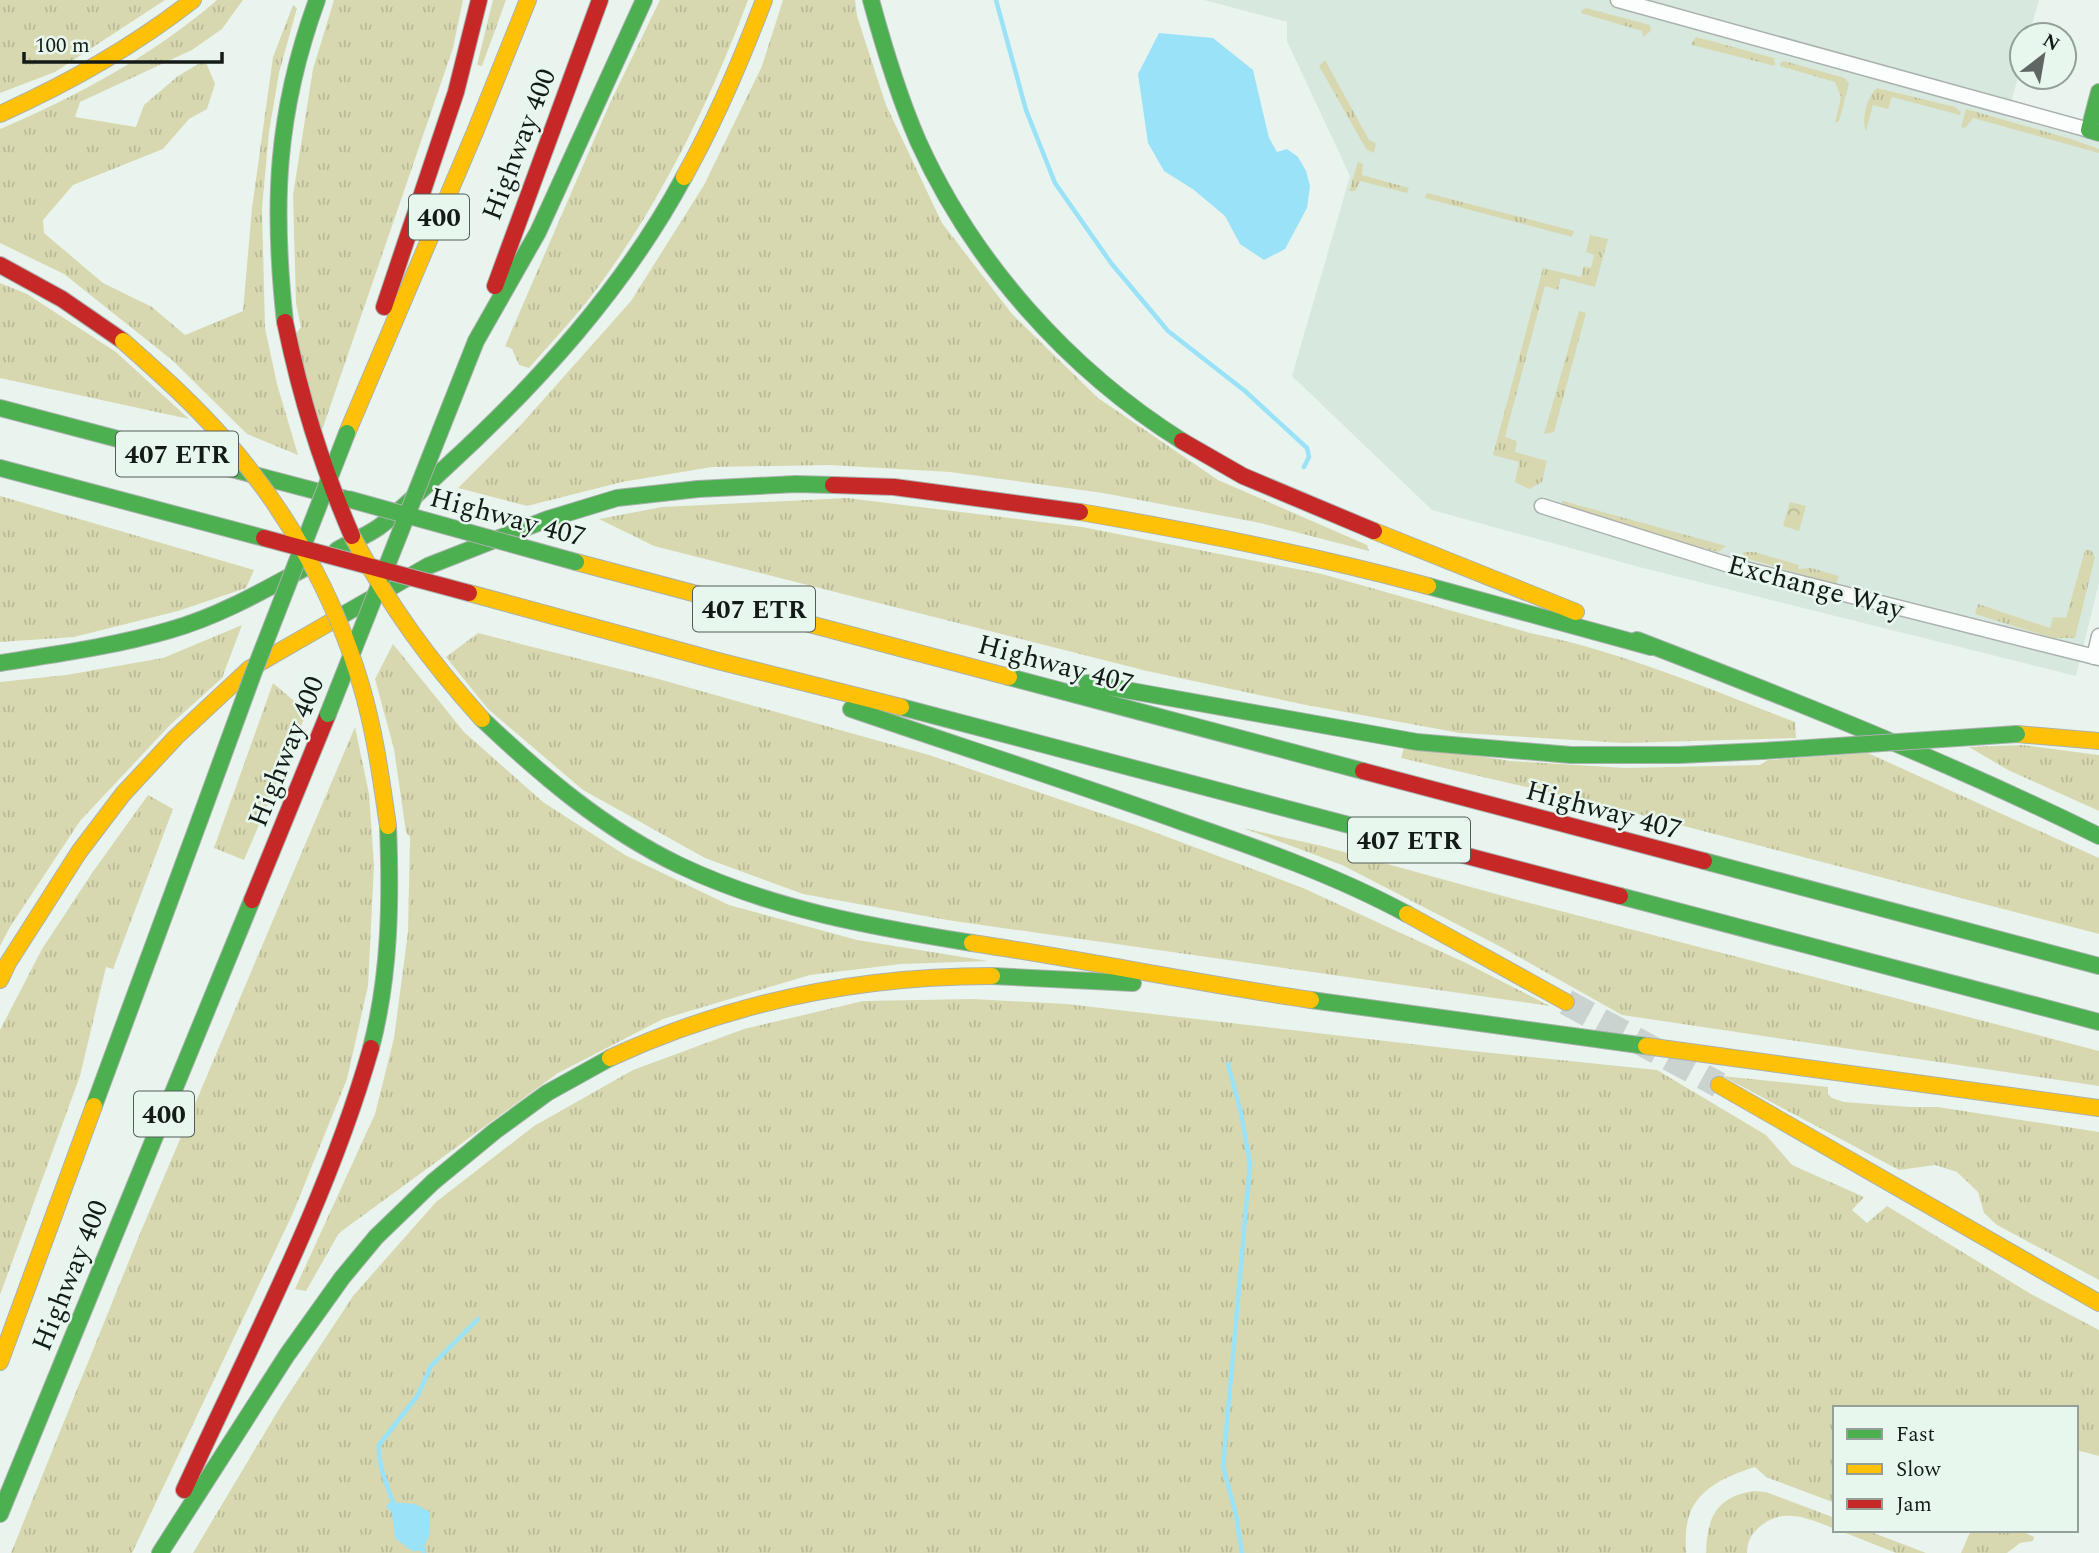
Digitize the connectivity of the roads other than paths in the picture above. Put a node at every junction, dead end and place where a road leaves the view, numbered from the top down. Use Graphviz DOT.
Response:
graph roads {
  1 [pos="193,0"];
  2 [pos="317,0"];
  3 [pos="479,0"];
  4 [pos="528,0"];
  5 [pos="600,0"];
  6 [pos="644,0"];
  7 [pos="764,0"];
  8 [pos="871,0"];
  9 [pos="1618,0"];
  10 [pos="2099,92"];
  11 [pos="0,114"];
  12 [pos="2094,131"];
  13 [pos="0,265"];
  14 [pos="476,341"];
  15 [pos="0,408"];
  16 [pos="347,433"];
  17 [pos="0,468"];
  18 [pos="1542,506"];
  19 [pos="2099,636"];
  20 [pos="1651,647"];
  21 [pos="932,657"];
  22 [pos="2096,658"];
  23 [pos="718,661"];
  24 [pos="0,663"];
  25 [pos="2099,741"];
  26 [pos="2099,836"];
  27 [pos="2099,965"];
  28 [pos="0,980"];
  29 [pos="1261,993"];
  30 [pos="1566,1002"];
  31 [pos="2099,1022"];
  32 [pos="1719,1085"];
  33 [pos="2099,1108"];
  34 [pos="2099,1303"];
  35 [pos="0,1362"];
  36 [pos="0,1514"];
  37 [pos="159,1553"];
  1 -- 11 [label="main road"];
  2 -- 29 [label="main road, bridge"];
  3 -- 16 [label="main road"];
  4 -- 16 [label="main road, Highway 400 / 400"];
  5 -- 14 [label="main road, Highway 400 / 400"];
  6 -- 14 [label="main road"];
  7 -- 24 [label="main road"];
  8 -- 20 [label="main road"];
  9 -- 12 [label="street"];
  10 -- 12 [label="main road"];
  13 -- 37 [label="main road, bridge"];
  14 -- 36 [label="main road, Highway 400 / 400, bridge"];
  15 -- 21 [label="main road, Highway 407 / 407 ETR, bridge"];
  16 -- 35 [label="main road, Highway 400 / 400, bridge"];
  17 -- 23 [label="main road, 407 ETR, bridge"];
  18 -- 22 [label="street, Exchange Way"];
  19 -- 22 [label="street"];
  20 -- 26 [label="main road"];
  20 -- 28 [label="main road"];
  21 -- 25 [label="main road, bridge"];
  21 -- 27 [label="main road, Highway 407 / 407 ETR"];
  23 -- 30 [label="main road"];
  23 -- 31 [label="main road, 407 ETR"];
  29 -- 33 [label="main road"];
  29 -- 37 [label="main road"];
  32 -- 34 [label="main road"];
}
